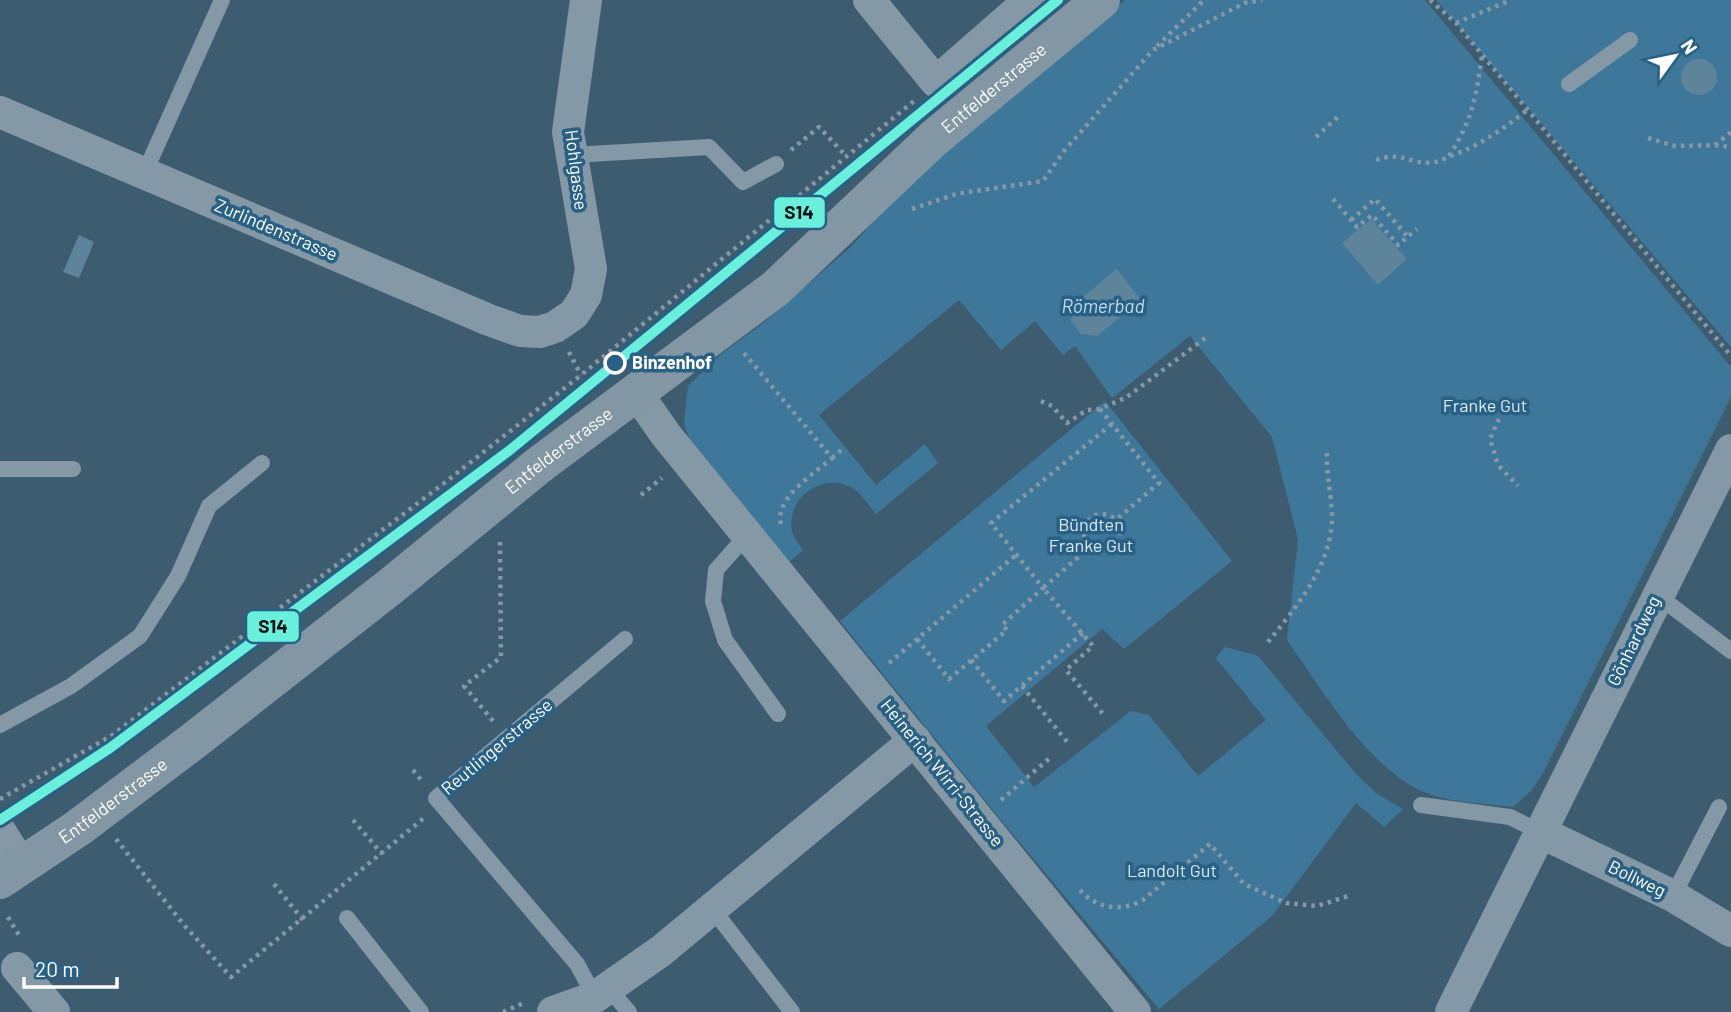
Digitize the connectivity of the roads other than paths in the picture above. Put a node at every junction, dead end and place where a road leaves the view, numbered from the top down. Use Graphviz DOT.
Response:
graph roads {
  1 [pos="222,0"];
  2 [pos="869,0"];
  3 [pos="1030,0"];
  4 [pos="1101,0"];
  5 [pos="582,1"];
  6 [pos="1630,40"];
  7 [pos="1569,83"];
  8 [pos="0,112"];
  9 [pos="572,155"];
  10 [pos="776,164"];
  11 [pos="145,172"];
  12 [pos="555,327"];
  13 [pos="636,392"];
  14 [pos="1731,450"];
  15 [pos="262,463"];
  16 [pos="0,469"];
  17 [pos="73,469"];
  18 [pos="748,534"];
  19 [pos="1657,595"];
  20 [pos="625,639"];
  21 [pos="1731,651"];
  22 [pos="778,714"];
  23 [pos="0,725"];
  24 [pos="915,740"];
  25 [pos="1421,805"];
  26 [pos="1719,807"];
  27 [pos="0,831"];
  28 [pos="1540,832"];
  29 [pos="11,873"];
  30 [pos="1673,896"];
  31 [pos="711,907"];
  32 [pos="346,918"];
  33 [pos="1731,930"];
  34 [pos="17,968"];
  35 [pos="611,999"];
  36 [pos="54,1012"];
  37 [pos="421,1012"];
  38 [pos="553,1012"];
  39 [pos="792,1012"];
  40 [pos="1135,1012"];
  41 [pos="1451,1012"];
  1 -- 11 [label="lane"];
  2 -- 3 [label="street"];
  4 -- 13 [label="main road, Entfelderstrasse"];
  5 -- 9 [label="street, Hohlgasse"];
  6 -- 7 [label="lane"];
  8 -- 11 [label="street, Zurlindenstrasse"];
  9 -- 10 [label="lane"];
  9 -- 12 [label="street, Hohlgasse"];
  11 -- 12 [label="street, Zurlindenstrasse"];
  13 -- 18 [label="street, Heinerich Wirri-Strasse"];
  13 -- 29 [label="main road, Entfelderstrasse"];
  14 -- 19 [label="street, Gönhardweg"];
  15 -- 23 [label="lane"];
  16 -- 17 [label="lane"];
  18 -- 22 [label="lane"];
  18 -- 24 [label="street, Heinerich Wirri-Strasse"];
  19 -- 21 [label="lane"];
  19 -- 28 [label="street, Gönhardweg"];
  20 -- 35 [label="lane, Reutlingerstrasse"];
  24 -- 31 [label="street"];
  24 -- 40 [label="street, Heinerich Wirri-Strasse"];
  25 -- 28 [label="lane"];
  26 -- 30 [label="lane"];
  27 -- 29 [label="street"];
  28 -- 30 [label="street, Bollweg"];
  28 -- 41 [label="street, Gönhardweg"];
  30 -- 33 [label="street, Bollweg"];
  31 -- 35 [label="street"];
  31 -- 39 [label="lane"];
  32 -- 37 [label="lane"];
  34 -- 36 [label="street"];
  35 -- 38 [label="street"];
}
